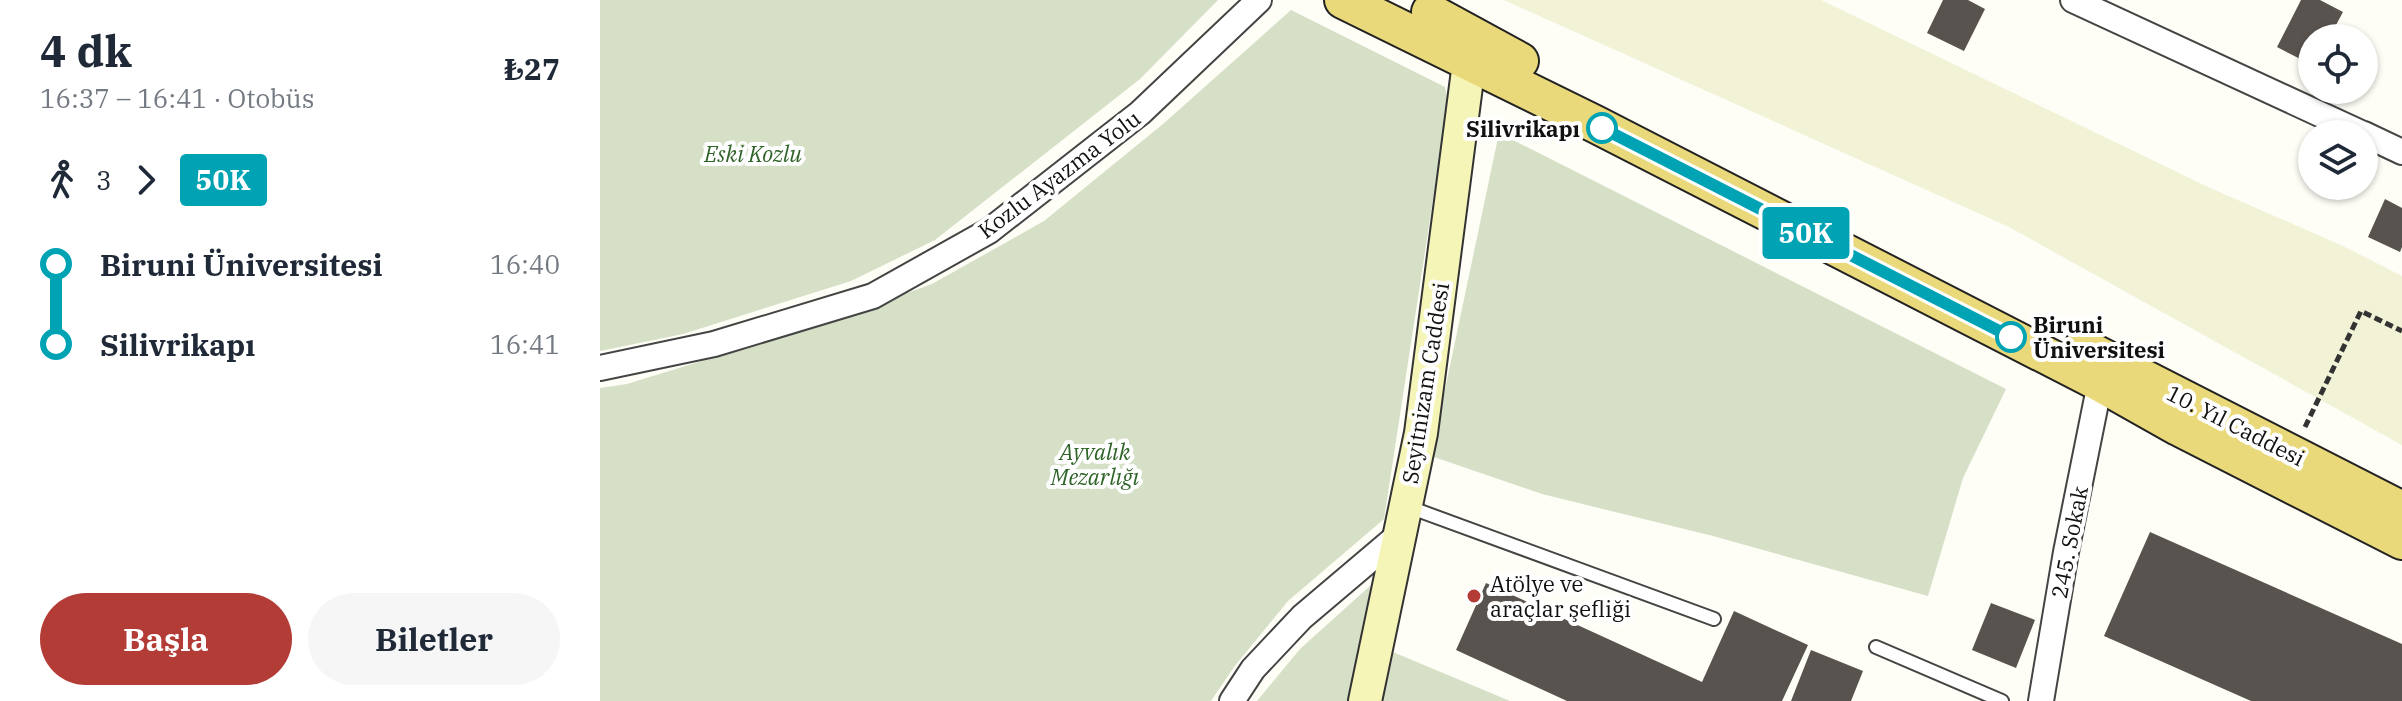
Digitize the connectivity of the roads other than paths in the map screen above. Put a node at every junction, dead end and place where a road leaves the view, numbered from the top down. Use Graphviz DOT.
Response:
graph roads {
  1 [pos="1259,0"];
  2 [pos="1343,0"];
  3 [pos="2073,0"];
  4 [pos="1426,14"];
  5 [pos="1469,63"];
  6 [pos="2334,120"];
  7 [pos="2378,141"];
  8 [pos="2402,152"];
  9 [pos="600,368"];
  10 [pos="2100,383"];
  11 [pos="2402,510"];
  12 [pos="1403,520"];
  13 [pos="2402,541"];
  14 [pos="1714,619"];
  15 [pos="1876,647"];
  16 [pos="1232,701"];
  17 [pos="1365,701"];
  18 [pos="2002,701"];
  19 [pos="2041,701"];
  1 -- 9 [label="street, Kozlu Ayazma Yolu"];
  2 -- 4 [label="main road, 10. Yıl Caddesi"];
  3 -- 6 [label="street"];
  4 -- 5 [label="main road"];
  4 -- 11 [label="main road, 10. Yıl Caddesi"];
  5 -- 10 [label="main road, 10. Yıl Caddesi"];
  5 -- 12 [label="main road, Seyitnizam Caddesi"];
  7 -- 8 [label="street"];
  10 -- 13 [label="main road, 10. Yıl Caddesi"];
  10 -- 19 [label="street, 245. Sokak"];
  12 -- 14 [label="lane"];
  12 -- 16 [label="street"];
  12 -- 17 [label="main road, Seyitnizam Caddesi"];
  15 -- 18 [label="lane"];
}
